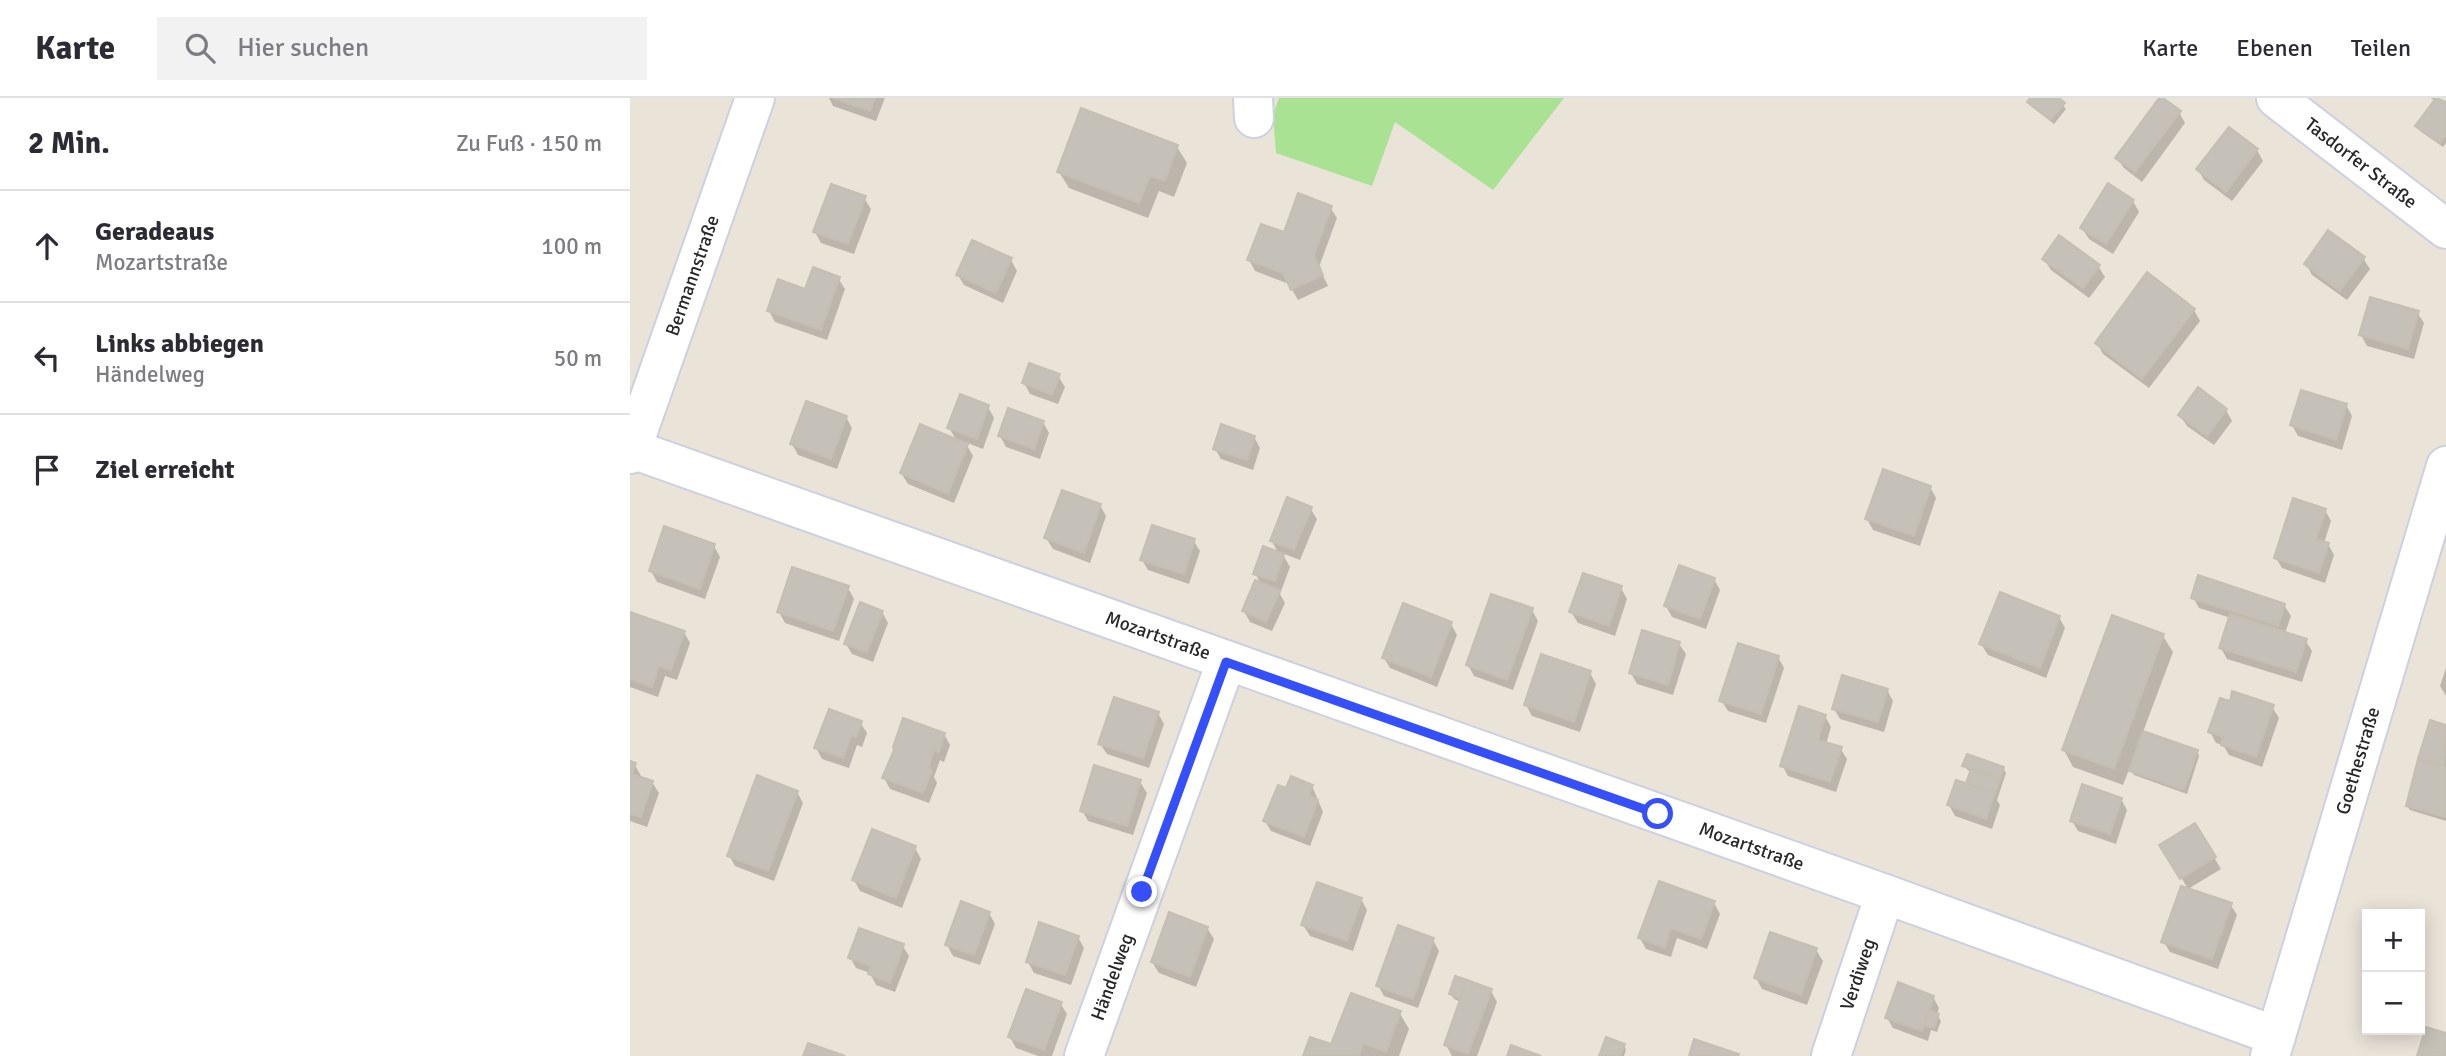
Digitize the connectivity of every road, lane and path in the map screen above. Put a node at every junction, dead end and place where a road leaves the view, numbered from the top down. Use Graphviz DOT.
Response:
graph roads {
  1 [pos="755,98"];
  2 [pos="2276,98"];
  3 [pos="2446,229"];
  4 [pos="631,452"];
  5 [pos="2446,466"];
  6 [pos="1226,662"];
  7 [pos="1885,894"];
  8 [pos="2273,1046"];
  9 [pos="1084,1056"];
  10 [pos="1830,1056"];
  1 -- 4 [label="street, Bermannstraße"];
  2 -- 3 [label="street, Tasdorfer Straße"];
  4 -- 6 [label="street, Mozartstraße"];
  5 -- 8 [label="street, Goethestraße"];
  6 -- 7 [label="street, Mozartstraße"];
  6 -- 9 [label="street, Händelweg"];
  7 -- 8 [label="street, Mozartstraße"];
  7 -- 10 [label="street, Verdiweg"];
}
